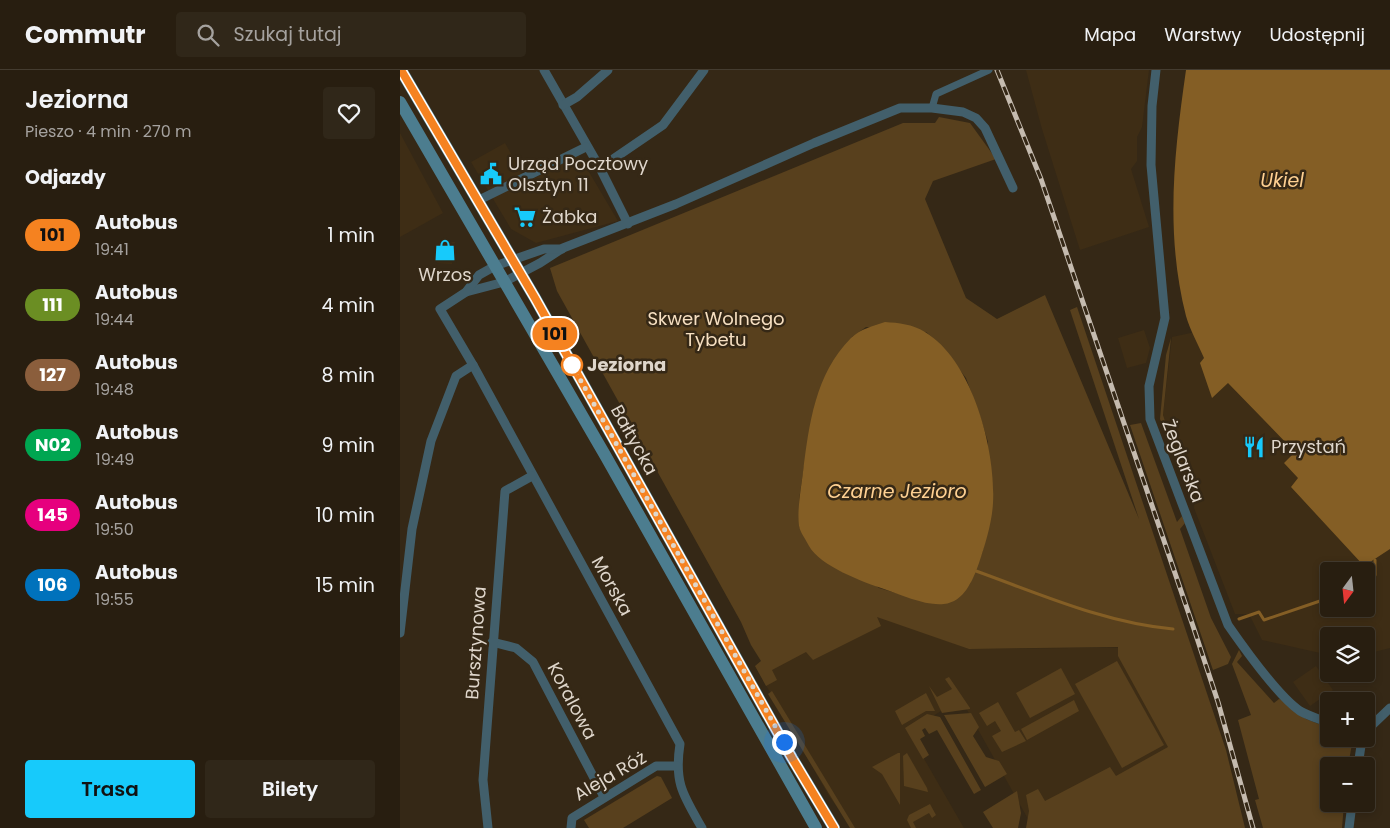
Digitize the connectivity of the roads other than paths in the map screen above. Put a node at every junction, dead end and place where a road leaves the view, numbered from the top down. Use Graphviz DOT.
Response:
graph roads {
  1 [pos="401,70"];
  2 [pos="544,70"];
  3 [pos="608,70"];
  4 [pos="704,70"];
  5 [pos="989,70"];
  6 [pos="1156,70"];
  7 [pos="400,102"];
  8 [pos="563,105"];
  9 [pos="932,108"];
  10 [pos="586,147"];
  11 [pos="600,168"];
  12 [pos="1013,188"];
  13 [pos="476,201"];
  14 [pos="628,224"];
  15 [pos="563,248"];
  16 [pos="511,259"];
  17 [pos="494,266"];
  18 [pos="520,274"];
  19 [pos="504,282"];
  20 [pos="466,292"];
  21 [pos="473,365"];
  22 [pos="532,476"];
  23 [pos="400,633"];
  24 [pos="492,642"];
  25 [pos="1390,708"];
  26 [pos="1320,720"];
  27 [pos="1375,722"];
  28 [pos="677,766"];
  29 [pos="604,797"];
  30 [pos="1351,812"];
  31 [pos="488,828"];
  32 [pos="571,828"];
  33 [pos="702,828"];
  34 [pos="816,828"];
  35 [pos="834,828"];
  36 [pos="1348,828"];
  1 -- 13 [label="main road, Bałtycka"];
  2 -- 8 [label="street"];
  3 -- 8 [label="street"];
  4 -- 11 [label="street"];
  5 -- 9 [label="street"];
  6 -- 26 [label="street, Żeglarska"];
  7 -- 17 [label="main road, Bałtycka"];
  8 -- 10 [label="street"];
  9 -- 12 [label="street"];
  9 -- 14 [label="street"];
  10 -- 11 [label="street"];
  10 -- 13 [label="street"];
  11 -- 14 [label="street"];
  13 -- 16 [label="main road, Bałtycka"];
  14 -- 15 [label="street"];
  15 -- 16 [label="street"];
  15 -- 18 [label="street"];
  16 -- 17 [label="street"];
  16 -- 18 [label="main road, Bałtycka"];
  17 -- 19 [label="main road, Bałtycka"];
  17 -- 20 [label="street"];
  18 -- 19 [label="street"];
  18 -- 35 [label="main road, Bałtycka"];
  19 -- 20 [label="street"];
  19 -- 34 [label="main road, Bałtycka"];
  20 -- 21 [label="street, Morska"];
  21 -- 22 [label="street, Morska"];
  21 -- 23 [label="street"];
  22 -- 24 [label="street, Bursztynowa"];
  22 -- 28 [label="street, Morska"];
  24 -- 29 [label="street, Koralowa"];
  24 -- 31 [label="street, Bursztynowa"];
  25 -- 27 [label="street"];
  28 -- 29 [label="street, Aleja Róż"];
  28 -- 33 [label="street, Morska"];
  29 -- 32 [label="street, Aleja Róż"];
  30 -- 36 [label="street"];
}
